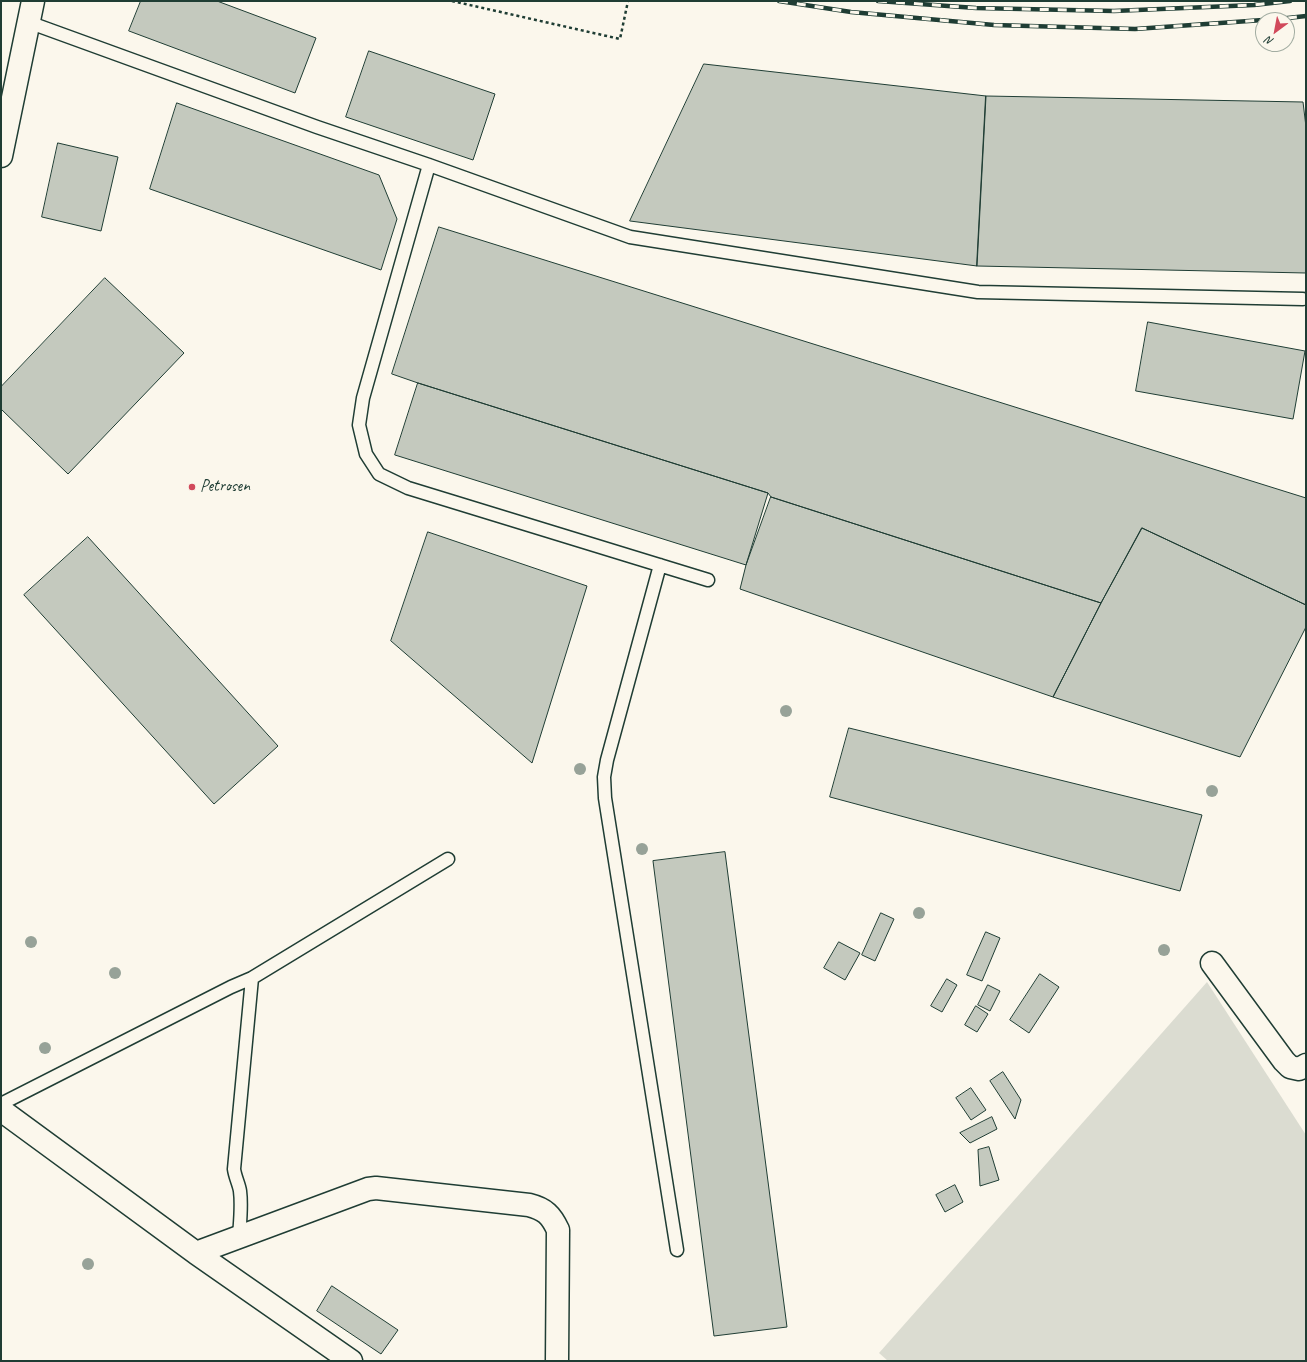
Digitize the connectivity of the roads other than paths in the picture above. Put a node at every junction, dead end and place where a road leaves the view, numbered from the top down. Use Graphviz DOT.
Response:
graph roads {
  1 [pos="30,11"];
  2 [pos="1,156"];
  3 [pos="429,165"];
  4 [pos="1303,299"];
  5 [pos="660,565"];
  6 [pos="708,580"];
  7 [pos="448,860"];
  8 [pos="1212,963"];
  9 [pos="252,978"];
  10 [pos="1306,1065"];
  11 [pos="1,1104"];
  12 [pos="1,1110"];
  13 [pos="239,1237"];
  14 [pos="677,1250"];
  15 [pos="196,1253"];
  16 [pos="351,1361"];
  17 [pos="557,1361"];
  1 -- 2 [label="street"];
  1 -- 3 [label="lane"];
  3 -- 4 [label="lane"];
  3 -- 5 [label="lane"];
  5 -- 6 [label="lane"];
  5 -- 14 [label="lane"];
  7 -- 9 [label="lane"];
  8 -- 10 [label="street"];
  9 -- 11 [label="lane"];
  9 -- 13 [label="lane"];
  12 -- 15 [label="street"];
  13 -- 15 [label="street"];
  13 -- 17 [label="street"];
  15 -- 16 [label="street"];
}
